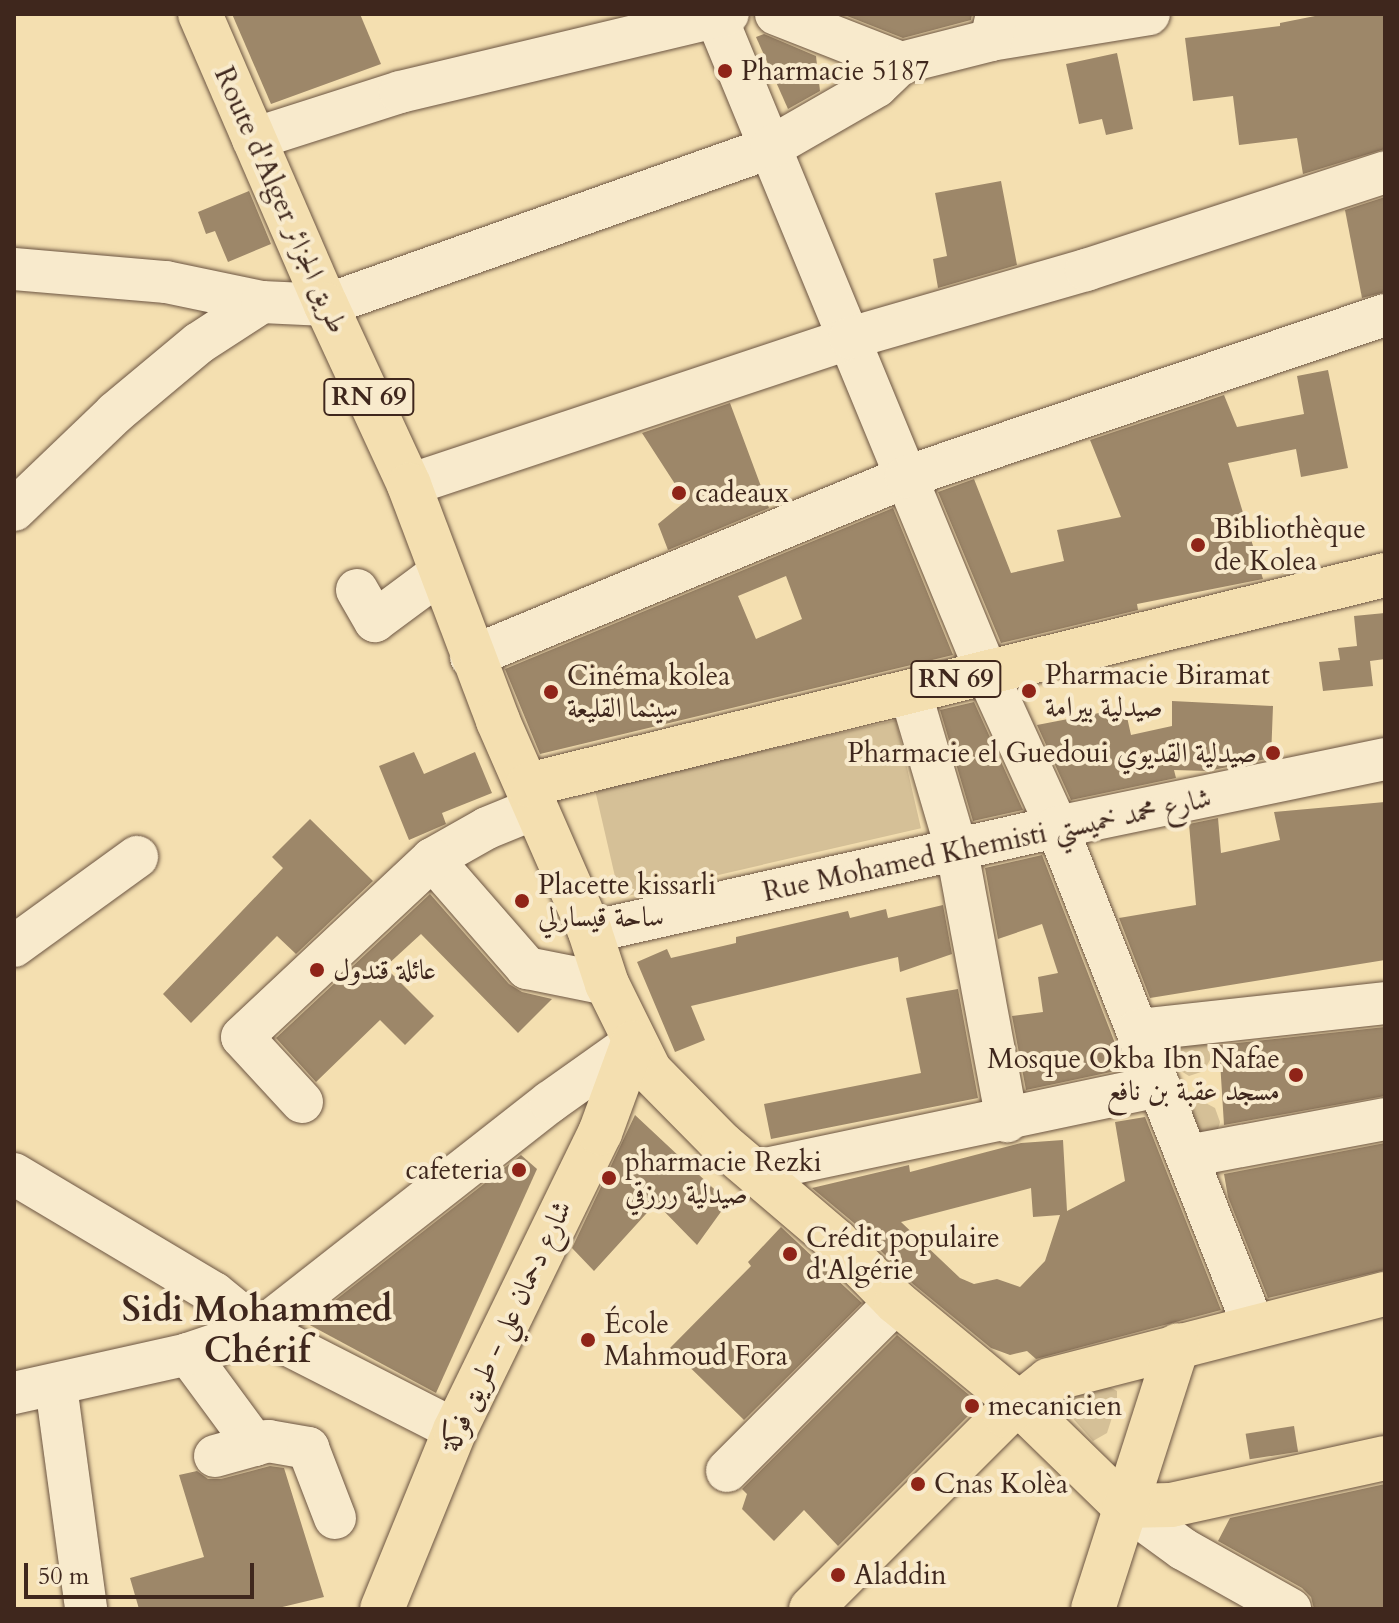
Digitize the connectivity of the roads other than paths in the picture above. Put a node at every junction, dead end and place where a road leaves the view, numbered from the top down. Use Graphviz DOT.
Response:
graph roads {
  1 [pos="200,14"];
  2 [pos="776,14"];
  3 [pos="1149,14"];
  4 [pos="720,15"];
  5 [pos="994,27"];
  6 [pos="901,63"];
  7 [pos="253,139"];
  8 [pos="771,147"];
  9 [pos="1385,172"];
  10 [pos="14,269"];
  11 [pos="262,302"];
  12 [pos="326,305"];
  13 [pos="1385,315"];
  14 [pos="850,338"];
  15 [pos="906,477"];
  16 [pos="409,485"];
  17 [pos="14,510"];
  18 [pos="441,572"];
  19 [pos="1385,575"];
  20 [pos="357,590"];
  21 [pos="471,657"];
  22 [pos="986,671"];
  23 [pos="910,691"];
  24 [pos="1385,759"];
  25 [pos="532,796"];
  26 [pos="1057,827"];
  27 [pos="957,851"];
  28 [pos="137,857"];
  29 [pos="432,859"];
  30 [pos="590,932"];
  31 [pos="14,946"];
  32 [pos="607,984"];
  33 [pos="1385,1003"];
  34 [pos="1138,1030"];
  35 [pos="633,1043"];
  36 [pos="1159,1086"];
  37 [pos="302,1102"];
  38 [pos="1385,1119"];
  39 [pos="1007,1121"];
  40 [pos="1188,1156"];
  41 [pos="756,1171"];
  42 [pos="14,1174"];
  43 [pos="1385,1294"];
  44 [pos="896,1302"];
  45 [pos="1253,1325"];
  46 [pos="259,1330"];
  47 [pos="1178,1345"];
  48 [pos="188,1354"];
  49 [pos="56,1386"];
  50 [pos="14,1393"];
  51 [pos="1018,1403"];
  52 [pos="455,1430"];
  53 [pos="255,1445"];
  54 [pos="215,1456"];
  55 [pos="1385,1458"];
  56 [pos="727,1471"];
  57 [pos="1124,1506"];
  58 [pos="335,1518"];
  59 [pos="86,1609"];
  60 [pos="382,1609"];
  61 [pos="811,1609"];
  62 [pos="1093,1609"];
  63 [pos="1290,1609"];
  1 -- 7 [label="main road, Route d'Alger طريق الجزائر / RN 69"];
  2 -- 6 [label="street"];
  3 -- 5 [label="street"];
  4 -- 7 [label="street"];
  4 -- 8 [label="street"];
  5 -- 6 [label="street"];
  6 -- 8 [label="street"];
  7 -- 12 [label="main road, Route d'Alger طريق الجزائر / RN 69"];
  8 -- 12 [label="street"];
  8 -- 14 [label="street"];
  9 -- 14 [label="street"];
  10 -- 11 [label="street"];
  11 -- 12 [label="street"];
  11 -- 17 [label="street"];
  12 -- 16 [label="main road, Route d'Alger طريق الجزائر / RN 69"];
  13 -- 15 [label="street"];
  14 -- 15 [label="street"];
  14 -- 16 [label="street"];
  15 -- 21 [label="street"];
  15 -- 22 [label="street"];
  16 -- 18 [label="main road, Route d'Alger طريق الجزائر / RN 69"];
  18 -- 20 [label="street"];
  18 -- 21 [label="main road, Route d'Alger طريق الجزائر / RN 69"];
  19 -- 22 [label="main road, RN 69"];
  21 -- 25 [label="main road, Route d'Alger طريق الجزائر / RN 69"];
  22 -- 23 [label="main road, RN 69"];
  22 -- 26 [label="street"];
  23 -- 25 [label="main road, RN 69"];
  23 -- 27 [label="street"];
  24 -- 26 [label="street, Rue Mohamed Khemisti شارع محمد خميستي"];
  25 -- 29 [label="street"];
  25 -- 30 [label="main road, Route d'Alger طريق الجزائر"];
  26 -- 27 [label="street, Rue Mohamed Khemisti شارع محمد خميستي"];
  26 -- 34 [label="street"];
  27 -- 30 [label="street, Rue Mohamed Khemisti شارع محمد خميستي"];
  27 -- 39 [label="street"];
  28 -- 31 [label="street"];
  29 -- 32 [label="street"];
  29 -- 37 [label="street"];
  30 -- 32 [label="main road, Route d'Alger طريق الجزائر"];
  32 -- 35 [label="main road, Route d'Alger طريق الجزائر"];
  33 -- 34 [label="street"];
  34 -- 36 [label="street"];
  35 -- 41 [label="main road, Route d'Alger طريق الجزائر"];
  35 -- 46 [label="street"];
  35 -- 52 [label="main road, شارع دحمان علي - طريق فوكة"];
  36 -- 39 [label="street"];
  36 -- 40 [label="street"];
  38 -- 40 [label="street"];
  39 -- 41 [label="street"];
  40 -- 45 [label="street"];
  41 -- 44 [label="main road, Route d'Alger طريق الجزائر"];
  42 -- 46 [label="street"];
  43 -- 45 [label="main road"];
  44 -- 51 [label="main road, Route d'Alger طريق الجزائر"];
  44 -- 56 [label="street"];
  45 -- 47 [label="main road"];
  46 -- 48 [label="street"];
  46 -- 52 [label="street"];
  47 -- 51 [label="main road"];
  47 -- 57 [label="main road"];
  48 -- 49 [label="street"];
  48 -- 53 [label="street"];
  49 -- 50 [label="street"];
  49 -- 59 [label="street"];
  51 -- 57 [label="main road, Route d'Alger طريق الجزائر"];
  51 -- 61 [label="main road"];
  52 -- 60 [label="main road, شارع دحمان علي - طريق فوكة"];
  53 -- 54 [label="street"];
  53 -- 58 [label="street"];
  55 -- 57 [label="main road"];
  57 -- 62 [label="main road"];
  57 -- 63 [label="street"];
}
